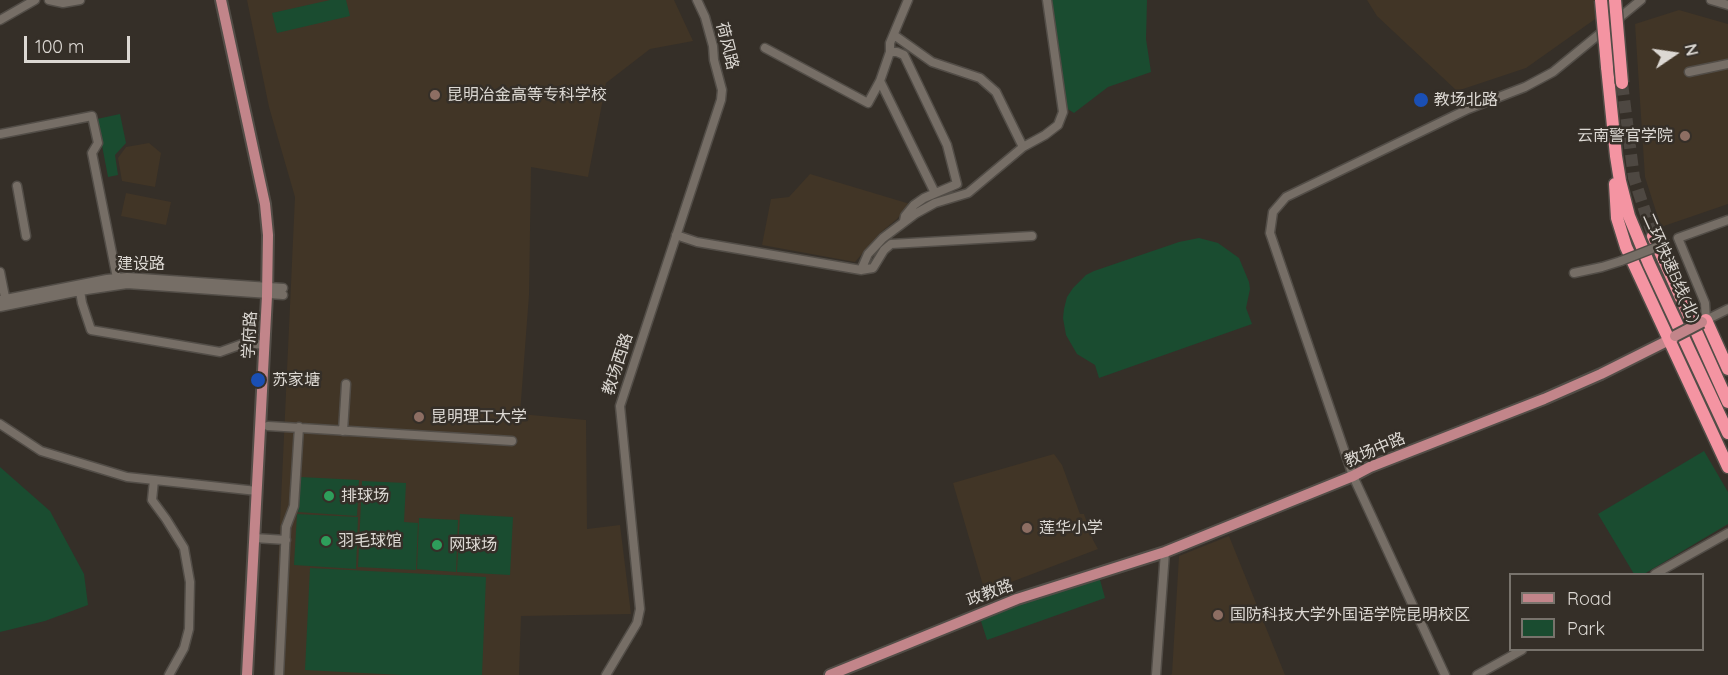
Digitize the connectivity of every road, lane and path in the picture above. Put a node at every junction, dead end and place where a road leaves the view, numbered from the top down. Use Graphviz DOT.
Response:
graph roads {
  1 [pos="35,0"];
  2 [pos="49,0"];
  3 [pos="80,0"];
  4 [pos="221,0"];
  5 [pos="697,0"];
  6 [pos="908,0"];
  7 [pos="1047,0"];
  8 [pos="1601,0"];
  9 [pos="1615,0"];
  10 [pos="1641,0"];
  11 [pos="1711,0"];
  12 [pos="1728,5"];
  13 [pos="0,20"];
  14 [pos="894,35"];
  15 [pos="765,48"];
  16 [pos="890,52"];
  17 [pos="1728,64"];
  18 [pos="1689,72"];
  19 [pos="880,81"];
  20 [pos="1622,83"];
  21 [pos="721,100"];
  22 [pos="1613,129"];
  23 [pos="0,134"];
  24 [pos="1023,147"];
  25 [pos="17,186"];
  26 [pos="935,193"];
  27 [pos="1728,220"];
  28 [pos="903,224"];
  29 [pos="676,235"];
  30 [pos="26,236"];
  31 [pos="1032,236"];
  32 [pos="1653,236"];
  33 [pos="1677,238"];
  34 [pos="861,270"];
  35 [pos="0,272"];
  36 [pos="1574,273"];
  37 [pos="117,278"];
  38 [pos="79,288"];
  39 [pos="268,290"];
  40 [pos="283,291"];
  41 [pos="3,303"];
  42 [pos="1728,309"];
  43 [pos="1704,321"];
  44 [pos="1672,339"];
  45 [pos="265,345"];
  46 [pos="1728,369"];
  47 [pos="346,384"];
  48 [pos="1728,402"];
  49 [pos="0,424"];
  50 [pos="268,426"];
  51 [pos="299,428"];
  52 [pos="343,431"];
  53 [pos="1728,433"];
  54 [pos="512,441"];
  55 [pos="1728,467"];
  56 [pos="1353,476"];
  57 [pos="154,480"];
  58 [pos="257,491"];
  59 [pos="1728,533"];
  60 [pos="254,538"];
  61 [pos="286,540"];
  62 [pos="1165,552"];
  63 [pos="1657,573"];
  64 [pos="1520,651"];
  65 [pos="170,675"];
  66 [pos="247,675"];
  67 [pos="279,675"];
  68 [pos="606,675"];
  69 [pos="830,675"];
  70 [pos="1156,675"];
  71 [pos="1445,675"];
  72 [pos="1477,675"];
  1 -- 13 [label="street"];
  2 -- 3 [label="street"];
  4 -- 39 [label="main road, 学府路"];
  5 -- 21 [label="street, 荷风路"];
  6 -- 14 [label="street"];
  7 -- 24 [label="street"];
  8 -- 22 [label="highway, 二环快速B线(北), bridge"];
  9 -- 20 [label="highway, bridge"];
  10 -- 56 [label="street"];
  11 -- 12 [label="street"];
  14 -- 16 [label="street"];
  14 -- 24 [label="street"];
  15 -- 19 [label="street"];
  16 -- 19 [label="street"];
  16 -- 26 [label="street"];
  17 -- 18 [label="street"];
  19 -- 26 [label="street"];
  21 -- 29 [label="street, 教场西路"];
  22 -- 44 [label="highway"];
  22 -- 53 [label="highway, 二环快速B线(北)"];
  23 -- 37 [label="street"];
  24 -- 28 [label="street"];
  25 -- 30 [label="street"];
  26 -- 28 [label="street"];
  27 -- 33 [label="street"];
  28 -- 34 [label="street"];
  29 -- 34 [label="street"];
  29 -- 68 [label="street, 教场西路"];
  31 -- 34 [label="street"];
  32 -- 48 [label="highway"];
  33 -- 36 [label="street, bridge"];
  33 -- 43 [label="street"];
  35 -- 41 [label="street"];
  37 -- 38 [label="street, 建设路"];
  37 -- 39 [label="street, 建设路"];
  38 -- 39 [label="street, 建设路"];
  38 -- 41 [label="street, 建设路"];
  38 -- 45 [label="street"];
  39 -- 40 [label="street, 建设路"];
  39 -- 45 [label="main road, 学府路"];
  42 -- 43 [label="street"];
  43 -- 44 [label="main road, 教场中路, bridge"];
  43 -- 46 [label="highway"];
  44 -- 55 [label="highway"];
  44 -- 56 [label="main road, 教场中路"];
  45 -- 58 [label="main road, 学府路"];
  47 -- 52 [label="street"];
  49 -- 57 [label="street"];
  50 -- 51 [label="street"];
  51 -- 52 [label="street"];
  51 -- 61 [label="street"];
  52 -- 54 [label="street"];
  56 -- 62 [label="main road, 教场中路"];
  56 -- 71 [label="street"];
  57 -- 58 [label="street"];
  57 -- 65 [label="street"];
  58 -- 60 [label="main road, 学府路"];
  59 -- 63 [label="street"];
  60 -- 61 [label="street"];
  60 -- 66 [label="main road, 学府路"];
  61 -- 67 [label="street"];
  62 -- 69 [label="main road, 政教路"];
  62 -- 70 [label="street"];
  64 -- 72 [label="street"];
}
